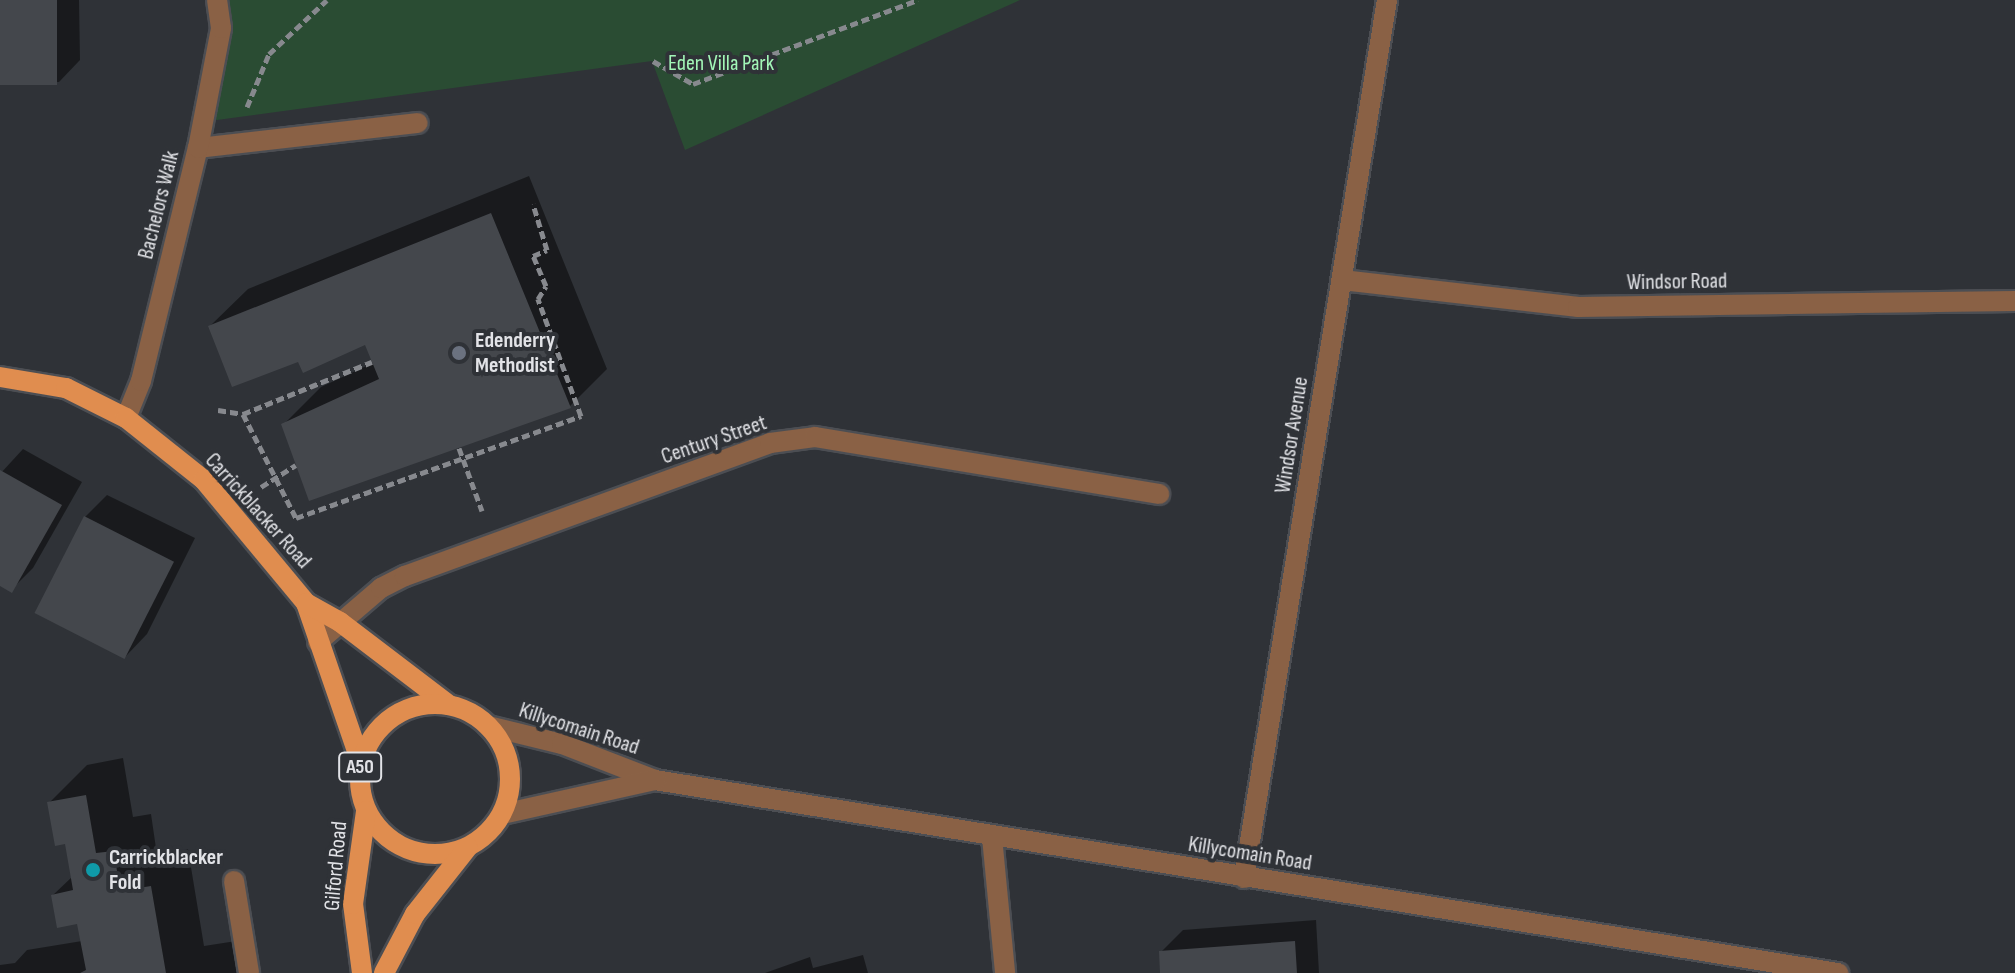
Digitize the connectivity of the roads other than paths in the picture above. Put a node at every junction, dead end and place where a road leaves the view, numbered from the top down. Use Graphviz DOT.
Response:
graph roads {
  1 [pos="217,0"];
  2 [pos="1387,0"];
  3 [pos="418,123"];
  4 [pos="198,148"];
  5 [pos="1342,280"];
  6 [pos="2015,301"];
  7 [pos="0,377"];
  8 [pos="126,418"];
  9 [pos="1159,494"];
  10 [pos="306,603"];
  11 [pos="340,622"];
  12 [pos="318,642"];
  13 [pos="449,705"];
  14 [pos="488,726"];
  15 [pos="361,763"];
  16 [pos="655,780"];
  17 [pos="366,811"];
  18 [pos="502,814"];
  19 [pos="992,837"];
  20 [pos="468,847"];
  21 [pos="1244,878"];
  22 [pos="234,881"];
  23 [pos="1735,965"];
  24 [pos="249,973"];
  25 [pos="362,973"];
  26 [pos="384,973"];
  27 [pos="1005,973"];
  28 [pos="1838,973"];
  1 -- 4 [label="street, Bachelors Walk"];
  2 -- 5 [label="street, Windsor Avenue"];
  3 -- 4 [label="street"];
  4 -- 8 [label="street, Bachelors Walk"];
  5 -- 6 [label="street, Windsor Road"];
  5 -- 21 [label="street, Windsor Avenue"];
  7 -- 8 [label="main road, Carrickblacker Road / A50"];
  8 -- 10 [label="main road, Carrickblacker Road / A50"];
  9 -- 11 [label="street, Century Street"];
  10 -- 11 [label="main road, Carrickblacker Road / A50"];
  10 -- 12 [label="main road, Carrickblacker Road / A50"];
  11 -- 12 [label="street, Century Street"];
  11 -- 13 [label="main road, Carrickblacker Road / A50"];
  12 -- 15 [label="main road, Carrickblacker Road / A50"];
  13 -- 14 [label="main road, A50"];
  13 -- 15 [label="main road, A50"];
  14 -- 16 [label="street, Killycomain Road"];
  14 -- 18 [label="main road"];
  15 -- 17 [label="main road, A50"];
  16 -- 18 [label="street, Killycomain Road"];
  16 -- 19 [label="street, Killycomain Road"];
  17 -- 20 [label="main road, A50"];
  17 -- 25 [label="main road, Gilford Road / A50"];
  18 -- 20 [label="main road"];
  19 -- 21 [label="street, Killycomain Road"];
  19 -- 27 [label="street"];
  20 -- 26 [label="main road"];
  21 -- 23 [label="street, Killycomain Road"];
  22 -- 24 [label="street"];
  23 -- 28 [label="street, Killycomain Road"];
}
